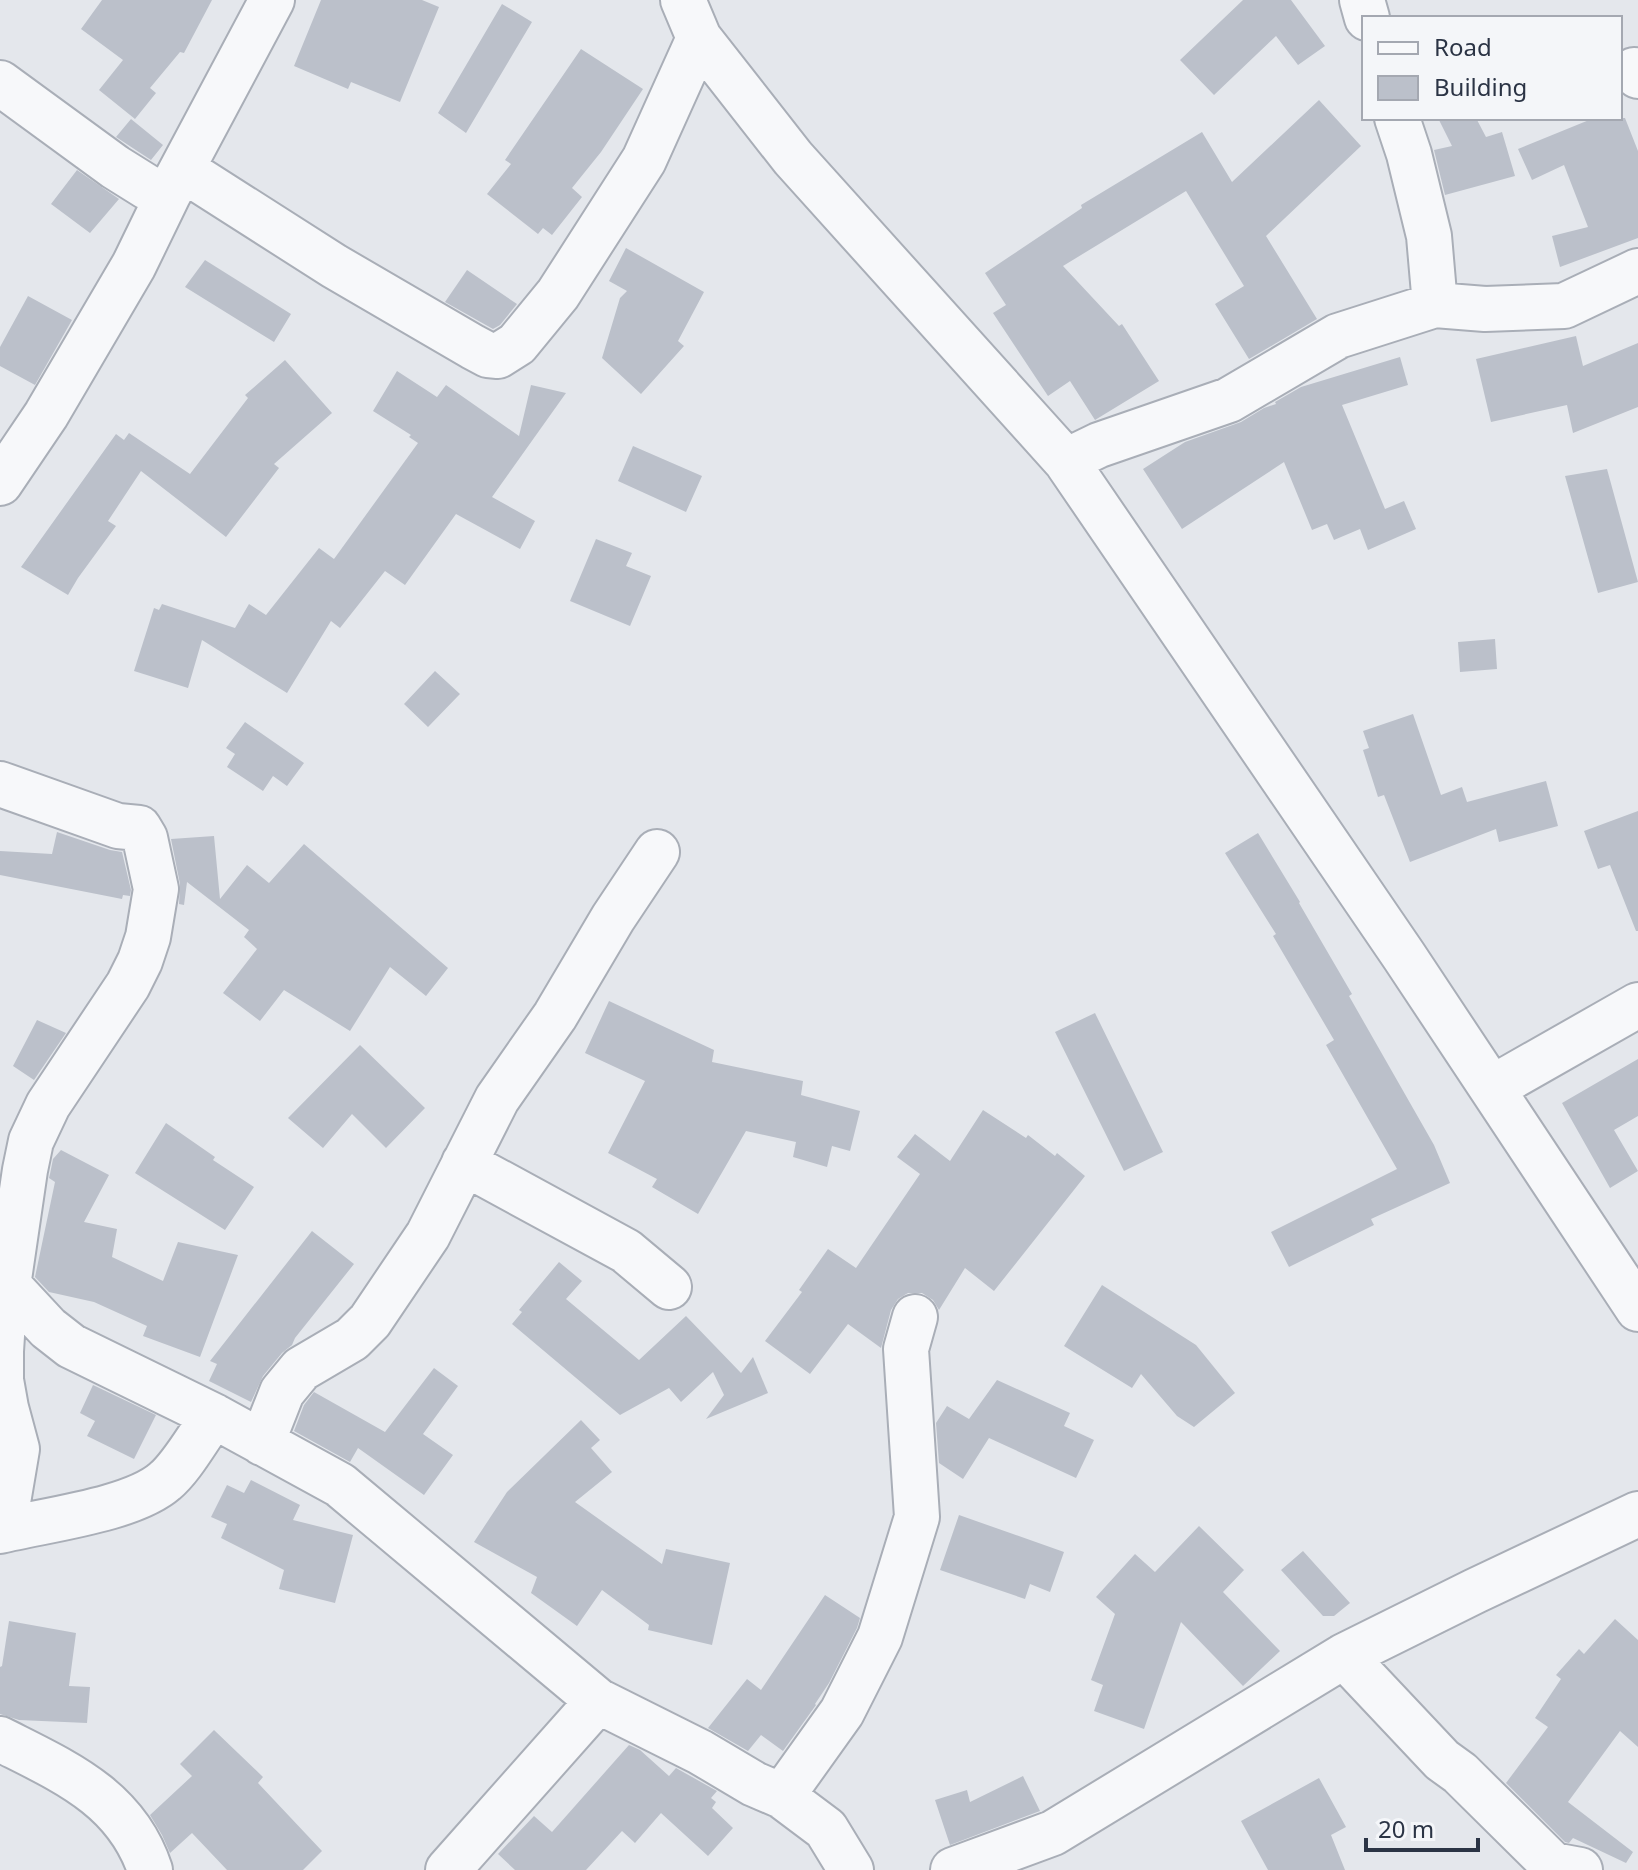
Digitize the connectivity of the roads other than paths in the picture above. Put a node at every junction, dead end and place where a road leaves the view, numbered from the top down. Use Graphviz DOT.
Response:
graph roads {
  1 [pos="272,0"];
  2 [pos="691,19"];
  3 [pos="0,83"];
  4 [pos="1398,120"];
  5 [pos="175,182"];
  6 [pos="1638,271"];
  7 [pos="1435,305"];
  8 [pos="1066,461"];
  9 [pos="0,483"];
  10 [pos="0,784"];
  11 [pos="657,852"];
  12 [pos="1638,1005"];
  13 [pos="1492,1088"];
  14 [pos="464,1163"];
  15 [pos="8,1285"];
  16 [pos="669,1287"];
  17 [pos="1638,1309"];
  18 [pos="915,1317"];
  19 [pos="0,1350"];
  20 [pos="214,1416"];
  21 [pos="262,1443"];
  22 [pos="1638,1514"];
  23 [pos="0,1522"];
  24 [pos="0,1531"];
  25 [pos="1344,1656"];
  26 [pos="598,1701"];
  27 [pos="0,1739"];
  28 [pos="782,1796"];
  29 [pos="150,1870"];
  30 [pos="448,1870"];
  31 [pos="851,1870"];
  32 [pos="953,1870"];
  33 [pos="1580,1870"];
  1 -- 5 [label="street"];
  2 -- 5 [label="street"];
  2 -- 8 [label="street"];
  3 -- 5 [label="street"];
  4 -- 7 [label="street"];
  5 -- 9 [label="street"];
  6 -- 7 [label="street"];
  7 -- 8 [label="street"];
  8 -- 13 [label="street"];
  10 -- 15 [label="street"];
  11 -- 14 [label="street"];
  12 -- 13 [label="street"];
  13 -- 17 [label="street"];
  14 -- 16 [label="street"];
  14 -- 21 [label="street"];
  15 -- 19 [label="street"];
  15 -- 20 [label="street"];
  18 -- 28 [label="street"];
  19 -- 23 [label="street"];
  20 -- 21 [label="street"];
  20 -- 24 [label="street"];
  21 -- 26 [label="street"];
  22 -- 25 [label="street"];
  25 -- 32 [label="street"];
  25 -- 33 [label="street"];
  26 -- 28 [label="street"];
  26 -- 30 [label="street"];
  27 -- 29 [label="street"];
  28 -- 31 [label="street"];
}
